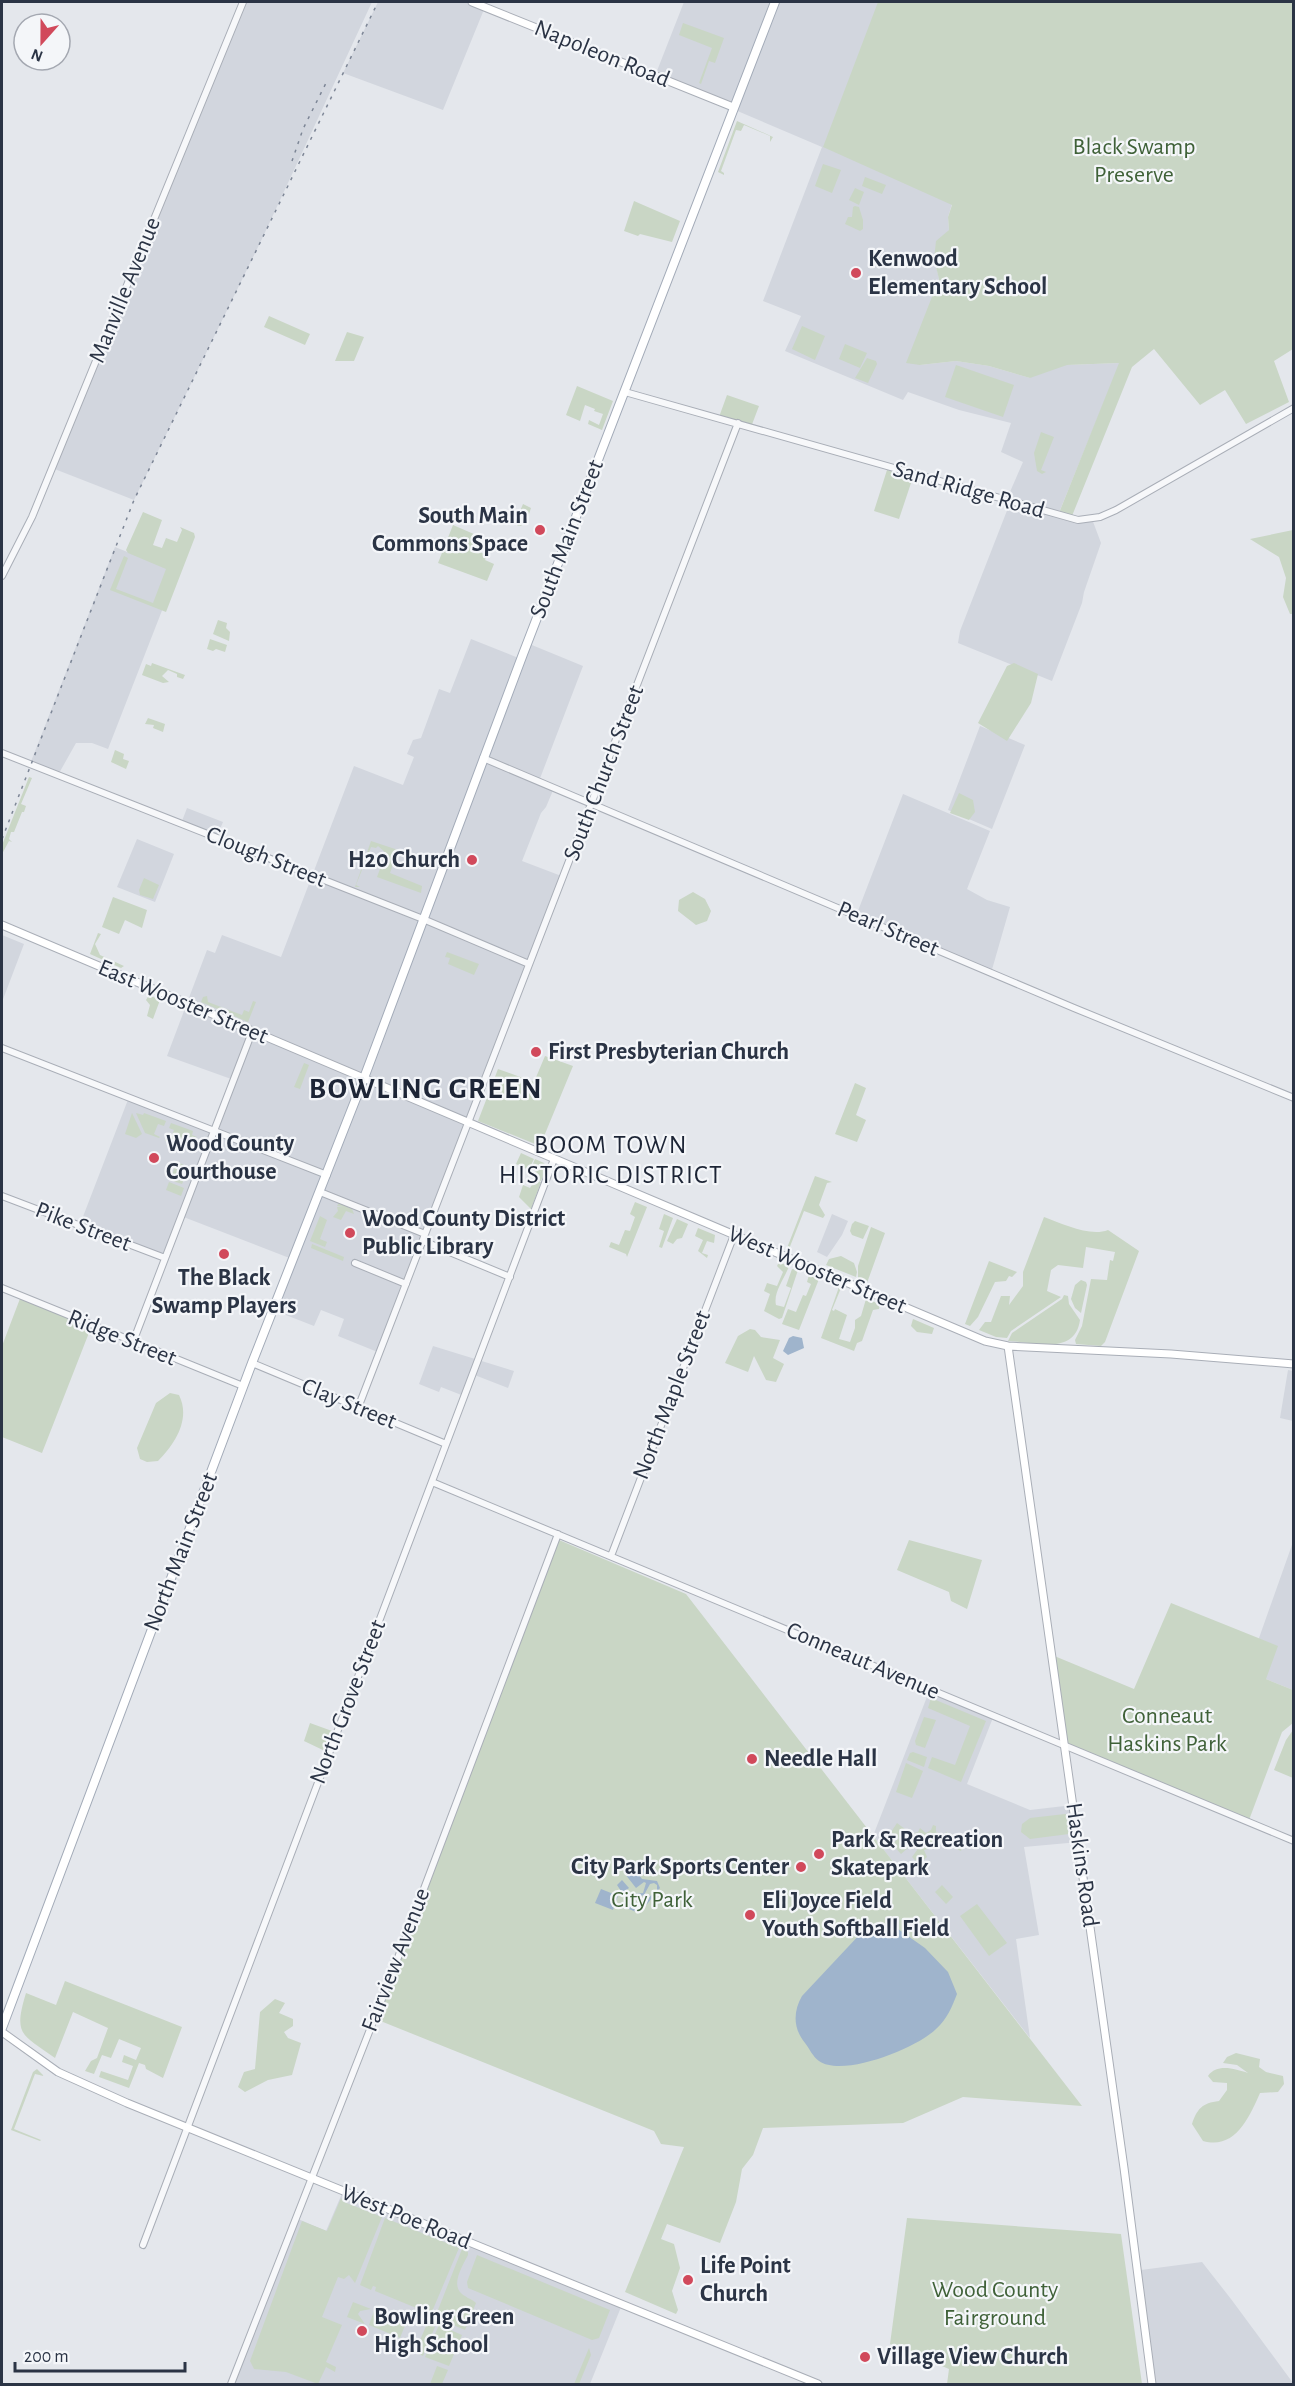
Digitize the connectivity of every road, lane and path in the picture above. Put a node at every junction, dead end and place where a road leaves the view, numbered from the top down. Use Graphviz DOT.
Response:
graph roads {
  1 [pos="243,2"];
  2 [pos="472,2"];
  3 [pos="775,2"];
  4 [pos="733,107"];
  5 [pos="625,392"];
  6 [pos="1293,408"];
  7 [pos="738,423"];
  8 [pos="2,576"];
  9 [pos="2,753"];
  10 [pos="483,758"];
  11 [pos="592,804"];
  12 [pos="423,919"];
  13 [pos="2,925"];
  14 [pos="529,964"];
  15 [pos="252,1032"];
  16 [pos="2,1048"];
  17 [pos="364,1078"];
  18 [pos="1293,1098"];
  19 [pos="468,1122"];
  20 [pos="214,1130"];
  21 [pos="555,1159"];
  22 [pos="327,1175"];
  23 [pos="320,1192"];
  24 [pos="2,1196"];
  25 [pos="425,1234"];
  26 [pos="734,1235"];
  27 [pos="423,1241"];
  28 [pos="165,1258"];
  29 [pos="355,1263"];
  30 [pos="510,1277"];
  31 [pos="406,1284"];
  32 [pos="2,1288"];
  33 [pos="134,1342"];
  34 [pos="1008,1346"];
  35 [pos="252,1363"];
  36 [pos="1293,1364"];
  37 [pos="243,1386"];
  38 [pos="358,1408"];
  39 [pos="446,1444"];
  40 [pos="432,1482"];
  41 [pos="558,1534"];
  42 [pos="611,1556"];
  43 [pos="1065,1745"];
  44 [pos="1293,1841"];
  45 [pos="2,2030"];
  46 [pos="187,2128"];
  47 [pos="312,2179"];
  48 [pos="143,2245"];
  49 [pos="231,2385"];
  50 [pos="818,2385"];
  51 [pos="1152,2385"];
  1 -- 8 [label="street, Manville Avenue"];
  2 -- 4 [label="main road, Napoleon Road"];
  3 -- 4 [label="main road, South Main Street"];
  4 -- 5 [label="main road, South Main Street"];
  5 -- 7 [label="street, Sand Ridge Road"];
  5 -- 10 [label="main road, South Main Street"];
  6 -- 7 [label="street, Sand Ridge Road"];
  7 -- 11 [label="street, South Church Street"];
  9 -- 12 [label="street, Clough Street"];
  10 -- 11 [label="street, Pearl Street"];
  10 -- 12 [label="main road, South Main Street"];
  11 -- 14 [label="street, South Church Street"];
  11 -- 18 [label="street, Pearl Street"];
  12 -- 14 [label="street, Clough Street"];
  12 -- 17 [label="main road, South Main Street"];
  13 -- 15 [label="main road, East Wooster Street"];
  14 -- 19 [label="street, South Church Street"];
  15 -- 17 [label="main road, East Wooster Street"];
  15 -- 20 [label="street"];
  16 -- 20 [label="street"];
  17 -- 19 [label="main road, West Wooster Street"];
  17 -- 22 [label="main road, North Main Street"];
  19 -- 21 [label="main road, West Wooster Street"];
  19 -- 25 [label="street, South Church Street"];
  20 -- 22 [label="street"];
  20 -- 28 [label="street"];
  21 -- 26 [label="main road, West Wooster Street"];
  21 -- 30 [label="street, North Grove Street"];
  22 -- 23 [label="main road, North Main Street"];
  23 -- 25 [label="street"];
  23 -- 35 [label="main road, North Main Street"];
  24 -- 28 [label="street, Pike Street"];
  25 -- 27 [label="street, South Church Street"];
  26 -- 34 [label="main road, West Wooster Street"];
  26 -- 42 [label="street, North Maple Street"];
  27 -- 30 [label="street"];
  27 -- 31 [label="street, South Church Street"];
  28 -- 33 [label="street"];
  29 -- 31 [label="street"];
  30 -- 39 [label="street, North Grove Street"];
  31 -- 38 [label="street, South Church Street"];
  32 -- 33 [label="street, Ridge Street"];
  33 -- 37 [label="street, Ridge Street"];
  34 -- 36 [label="main road, West Wooster Street"];
  34 -- 43 [label="main road, Haskins Road"];
  35 -- 37 [label="main road, North Main Street"];
  35 -- 38 [label="street, Clay Street"];
  37 -- 45 [label="main road, North Main Street"];
  38 -- 39 [label="street, Clay Street"];
  39 -- 40 [label="street, North Grove Street"];
  40 -- 41 [label="street, Conneaut Avenue"];
  40 -- 46 [label="street, North Grove Street"];
  41 -- 42 [label="street, Conneaut Avenue"];
  41 -- 47 [label="street, Fairview Avenue"];
  42 -- 43 [label="street, Conneaut Avenue"];
  43 -- 44 [label="street, Conneaut Avenue"];
  43 -- 51 [label="main road, Haskins Road"];
  45 -- 46 [label="main road, West Poe Road"];
  46 -- 47 [label="main road, West Poe Road"];
  46 -- 48 [label="street, North Grove Street"];
  47 -- 49 [label="street, Fairview Avenue"];
  47 -- 50 [label="main road, West Poe Road"];
}
